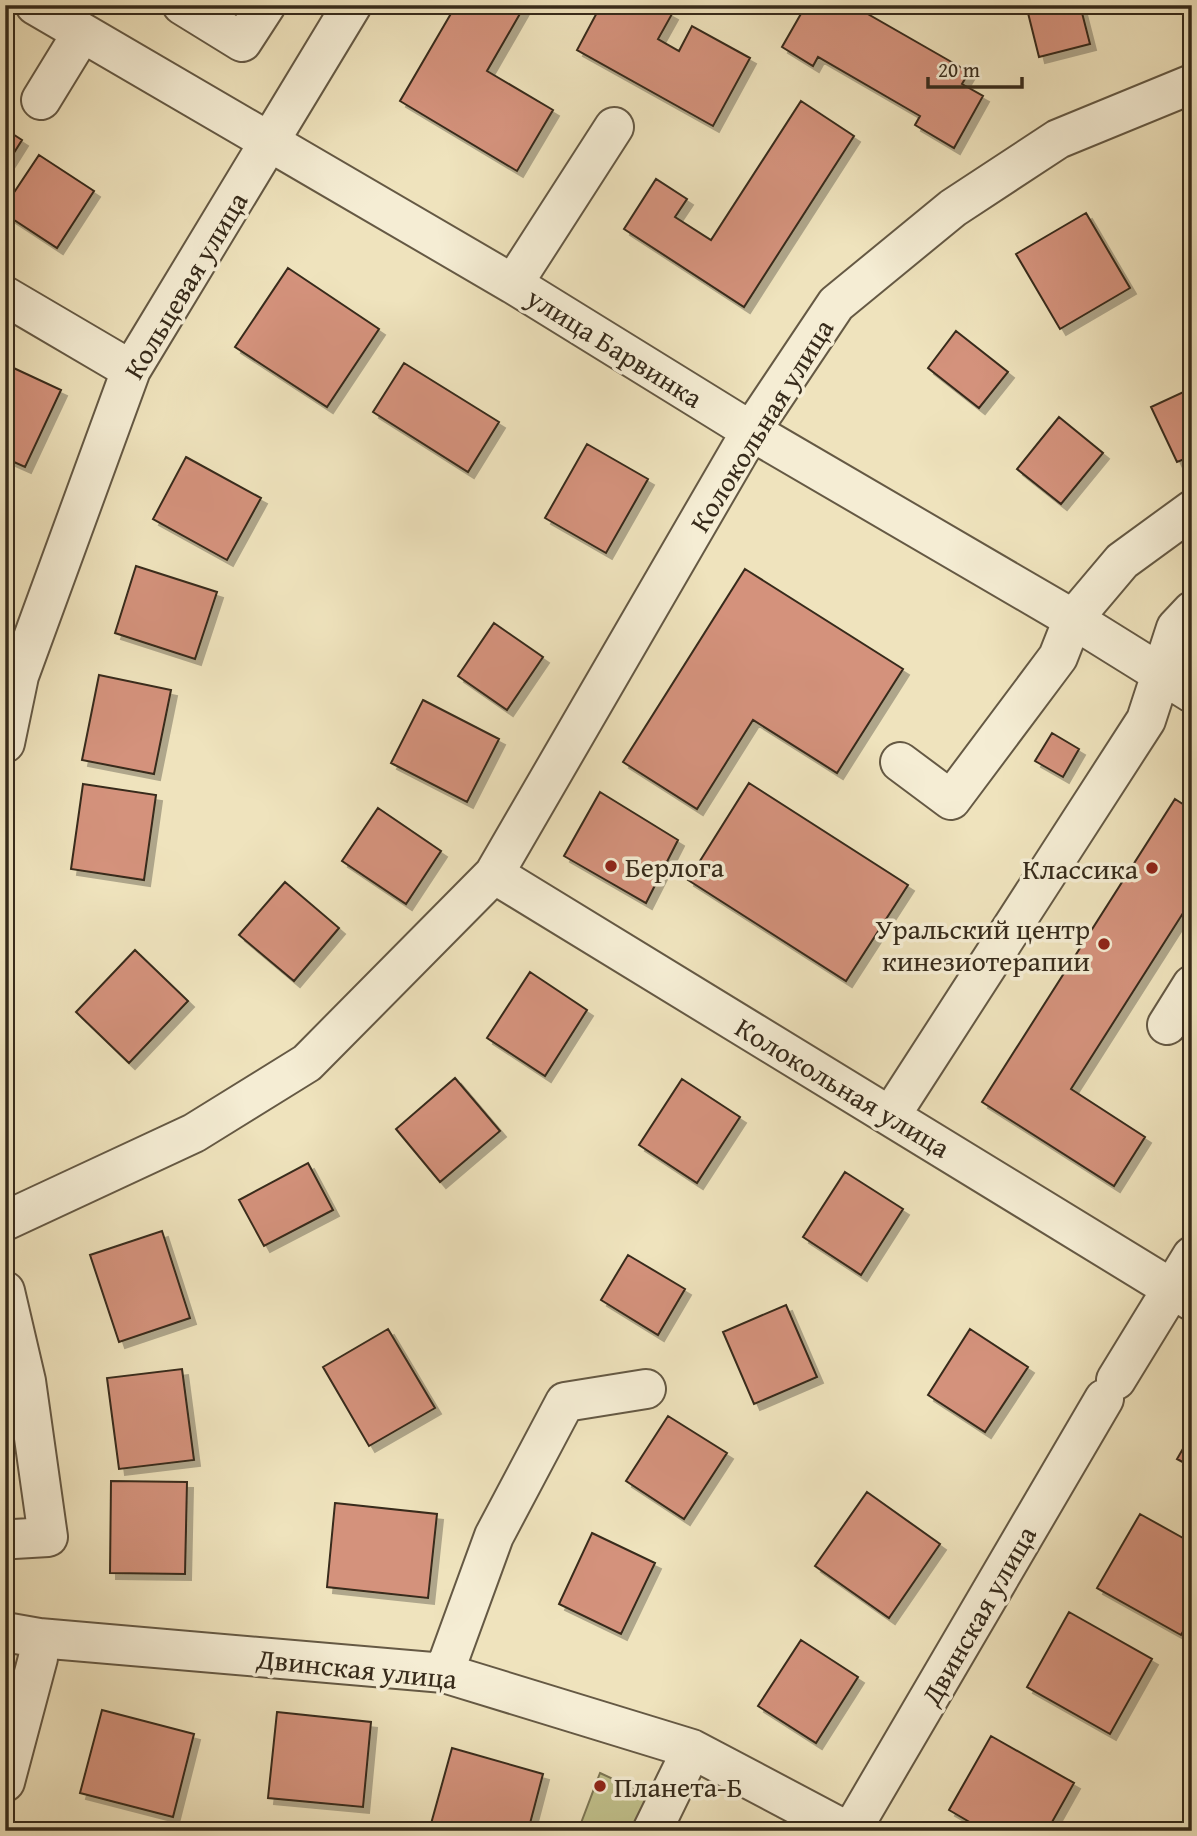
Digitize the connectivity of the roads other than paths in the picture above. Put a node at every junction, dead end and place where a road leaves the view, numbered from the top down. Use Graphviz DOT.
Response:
graph roads {
  1 [pos="35,5"];
  2 [pos="182,5"];
  3 [pos="266,5"];
  4 [pos="352,5"];
  5 [pos="82,33"];
  6 [pos="1192,84"];
  7 [pos="41,100"];
  8 [pos="614,127"];
  9 [pos="270,143"];
  10 [pos="513,284"];
  11 [pos="5,296"];
  12 [pos="131,370"];
  13 [pos="751,431"];
  14 [pos="1192,510"];
  15 [pos="1192,611"];
  16 [pos="1073,619"];
  17 [pos="1176,684"];
  18 [pos="5,743"];
  19 [pos="900,762"];
  20 [pos="494,874"];
  21 [pos="1192,985"];
  22 [pos="1167,1025"];
  23 [pos="891,1115"];
  24 [pos="5,1221"];
  25 [pos="1192,1256"];
  26 [pos="5,1291"];
  27 [pos="1182,1295"];
  28 [pos="16,1383"];
  29 [pos="646,1389"];
  30 [pos="31,1538"];
  31 [pos="22,1635"];
  32 [pos="444,1672"];
  33 [pos="692,1749"];
  34 [pos="5,1782"];
  35 [pos="652,1831"];
  36 [pos="849,1831"];
  1 -- 5 [label="street, улица Барвинка"];
  2 -- 3 [label="street"];
  4 -- 9 [label="street, Кольцевая улица"];
  5 -- 7 [label="street"];
  5 -- 9 [label="street, улица Барвинка"];
  6 -- 13 [label="street, Колокольная улица"];
  8 -- 10 [label="street"];
  9 -- 10 [label="street, улица Барвинка"];
  9 -- 12 [label="street, Кольцевая улица"];
  10 -- 13 [label="street, улица Барвинка"];
  11 -- 12 [label="street"];
  12 -- 18 [label="street, Кольцевая улица"];
  13 -- 16 [label="street, улица Барвинка"];
  13 -- 20 [label="street, Колокольная улица"];
  14 -- 16 [label="street"];
  15 -- 17 [label="street"];
  16 -- 17 [label="street, улица Барвинка"];
  16 -- 19 [label="street"];
  17 -- 23 [label="street"];
  20 -- 23 [label="street, Колокольная улица"];
  20 -- 24 [label="street, Колокольная улица"];
  21 -- 22 [label="street"];
  23 -- 27 [label="street, Колокольная улица"];
  25 -- 27 [label="street, Двинская улица"];
  26 -- 28 [label="street"];
  27 -- 36 [label="street, Двинская улица"];
  28 -- 30 [label="street"];
  29 -- 32 [label="street"];
  31 -- 32 [label="street, Двинская улица"];
  31 -- 34 [label="street"];
  32 -- 33 [label="street, Двинская улица"];
  33 -- 35 [label="street"];
  33 -- 36 [label="street, Двинская улица"];
}
